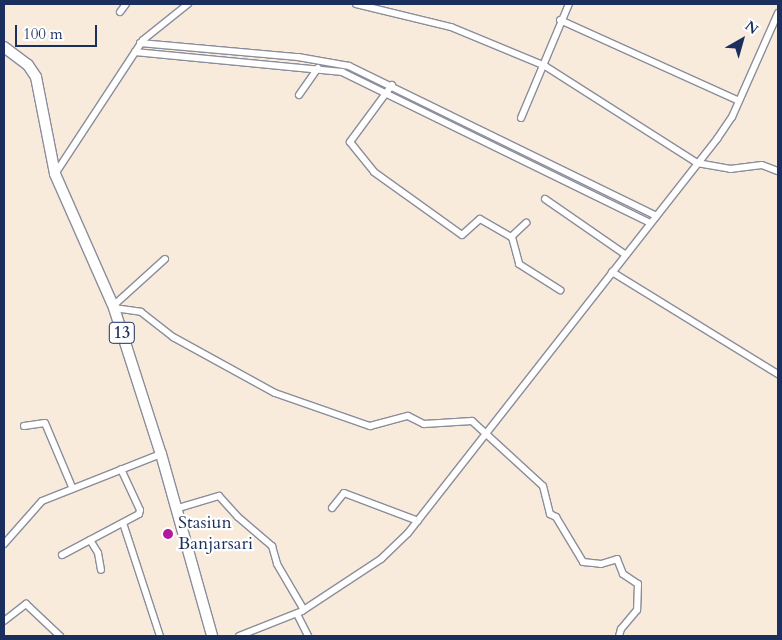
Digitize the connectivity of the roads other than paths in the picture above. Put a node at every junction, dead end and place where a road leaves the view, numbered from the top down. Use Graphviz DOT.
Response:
graph roads {
  1 [pos="126,4"];
  2 [pos="188,4"];
  3 [pos="356,4"];
  4 [pos="569,4"];
  5 [pos="120,12"];
  6 [pos="778,13"];
  7 [pos="560,20"];
  8 [pos="138,47"];
  9 [pos="4,48"];
  10 [pos="271,59"];
  11 [pos="329,66"];
  12 [pos="545,66"];
  13 [pos="318,68"];
  14 [pos="366,78"];
  15 [pos="390,89"];
  16 [pos="299,95"];
  17 [pos="738,101"];
  18 [pos="521,118"];
  19 [pos="697,163"];
  20 [pos="778,171"];
  21 [pos="55,174"];
  22 [pos="581,184"];
  23 [pos="546,199"];
  24 [pos="656,216"];
  25 [pos="526,223"];
  26 [pos="650,223"];
  27 [pos="512,237"];
  28 [pos="626,255"];
  29 [pos="165,259"];
  30 [pos="612,272"];
  31 [pos="560,290"];
  32 [pos="114,307"];
  33 [pos="778,374"];
  34 [pos="24,426"];
  35 [pos="486,434"];
  36 [pos="161,454"];
  37 [pos="121,469"];
  38 [pos="72,487"];
  39 [pos="332,508"];
  40 [pos="175,509"];
  41 [pos="418,521"];
  42 [pos="123,523"];
  43 [pos="90,540"];
  44 [pos="4,544"];
  45 [pos="62,555"];
  46 [pos="101,570"];
  47 [pos="304,610"];
  48 [pos="297,614"];
  49 [pos="4,621"];
  50 [pos="60,636"];
  51 [pos="160,636"];
  52 [pos="212,636"];
  53 [pos="239,636"];
  54 [pos="308,636"];
  55 [pos="619,636"];
  1 -- 5 [label="street"];
  2 -- 8 [label="street"];
  3 -- 12 [label="street"];
  4 -- 7 [label="street"];
  6 -- 17 [label="street"];
  7 -- 12 [label="street"];
  7 -- 17 [label="street"];
  8 -- 10 [label="street"];
  8 -- 21 [label="street"];
  9 -- 21 [label="highway, 13"];
  10 -- 11 [label="street"];
  10 -- 13 [label="street"];
  11 -- 13 [label="street"];
  11 -- 14 [label="street"];
  12 -- 18 [label="street"];
  12 -- 19 [label="street"];
  13 -- 16 [label="street"];
  14 -- 15 [label="street"];
  14 -- 15 [label="street"];
  15 -- 22 [label="street"];
  15 -- 27 [label="street"];
  17 -- 19 [label="street"];
  19 -- 20 [label="street"];
  19 -- 24 [label="street"];
  21 -- 32 [label="highway, 13"];
  22 -- 24 [label="street"];
  22 -- 26 [label="street"];
  23 -- 28 [label="street"];
  24 -- 26 [label="street"];
  25 -- 27 [label="street"];
  26 -- 28 [label="street"];
  27 -- 31 [label="street"];
  28 -- 30 [label="street"];
  29 -- 32 [label="street"];
  30 -- 33 [label="street"];
  30 -- 35 [label="street"];
  32 -- 35 [label="street"];
  32 -- 36 [label="highway, 13"];
  34 -- 38 [label="street"];
  35 -- 41 [label="street"];
  35 -- 55 [label="street"];
  36 -- 37 [label="street"];
  36 -- 40 [label="highway, 13"];
  37 -- 38 [label="street"];
  37 -- 42 [label="street"];
  38 -- 44 [label="street"];
  39 -- 41 [label="street"];
  40 -- 47 [label="street"];
  40 -- 52 [label="highway, 13"];
  41 -- 47 [label="street"];
  42 -- 43 [label="street"];
  42 -- 51 [label="street"];
  43 -- 45 [label="street"];
  43 -- 46 [label="street"];
  47 -- 48 [label="street"];
  48 -- 53 [label="street"];
  48 -- 54 [label="street"];
  49 -- 50 [label="street"];
}
